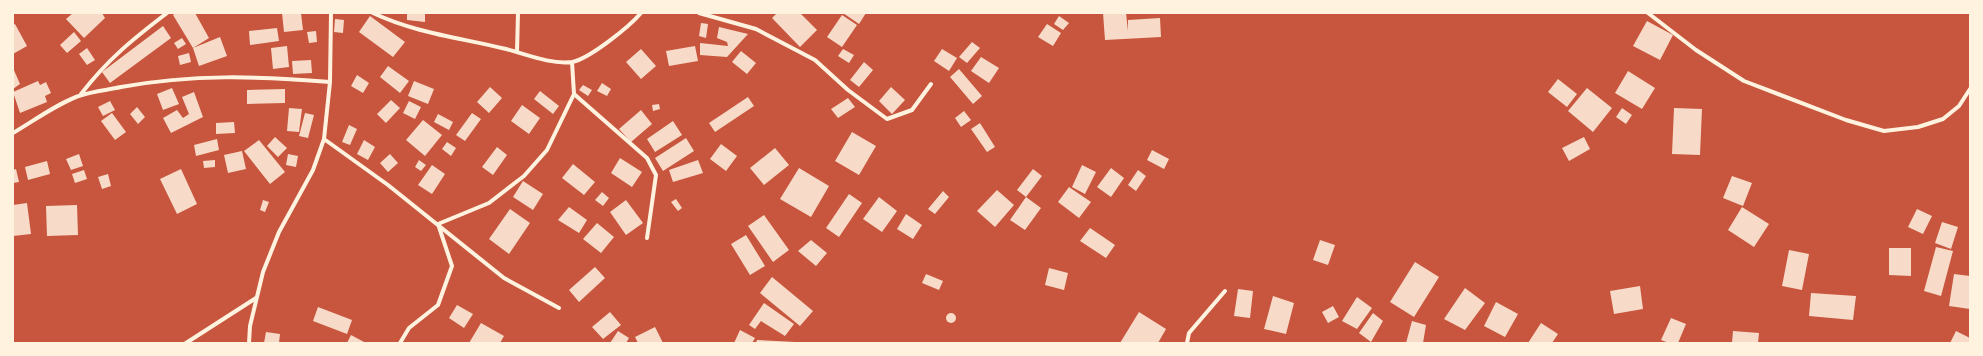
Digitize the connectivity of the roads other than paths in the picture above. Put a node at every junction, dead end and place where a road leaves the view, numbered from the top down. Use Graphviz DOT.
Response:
graph roads {
  1 [pos="168,13"];
  2 [pos="331,13"];
  3 [pos="373,13"];
  4 [pos="518,13"];
  5 [pos="641,13"];
  6 [pos="699,13"];
  7 [pos="1648,13"];
  8 [pos="517,52"];
  9 [pos="572,62"];
  10 [pos="330,82"];
  11 [pos="931,84"];
  12 [pos="1970,89"];
  13 [pos="574,94"];
  14 [pos="81,95"];
  15 [pos="13,133"];
  16 [pos="324,139"];
  17 [pos="438,224"];
  18 [pos="647,238"];
  19 [pos="1225,291"];
  20 [pos="256,298"];
  21 [pos="559,308"];
  22 [pos="186,343"];
  23 [pos="249,343"];
  24 [pos="400,343"];
  25 [pos="1187,343"];
  1 -- 14 [label="street"];
  2 -- 10 [label="street"];
  3 -- 8 [label="street"];
  4 -- 8 [label="street"];
  5 -- 9 [label="street"];
  6 -- 11 [label="street"];
  7 -- 12 [label="street"];
  8 -- 9 [label="street"];
  9 -- 13 [label="street"];
  10 -- 14 [label="street"];
  10 -- 16 [label="street"];
  13 -- 17 [label="street"];
  13 -- 18 [label="street"];
  14 -- 15 [label="street"];
  16 -- 17 [label="street"];
  16 -- 20 [label="street"];
  17 -- 21 [label="street"];
  17 -- 24 [label="street"];
  19 -- 25 [label="street"];
  20 -- 22 [label="street"];
  20 -- 23 [label="street"];
}
